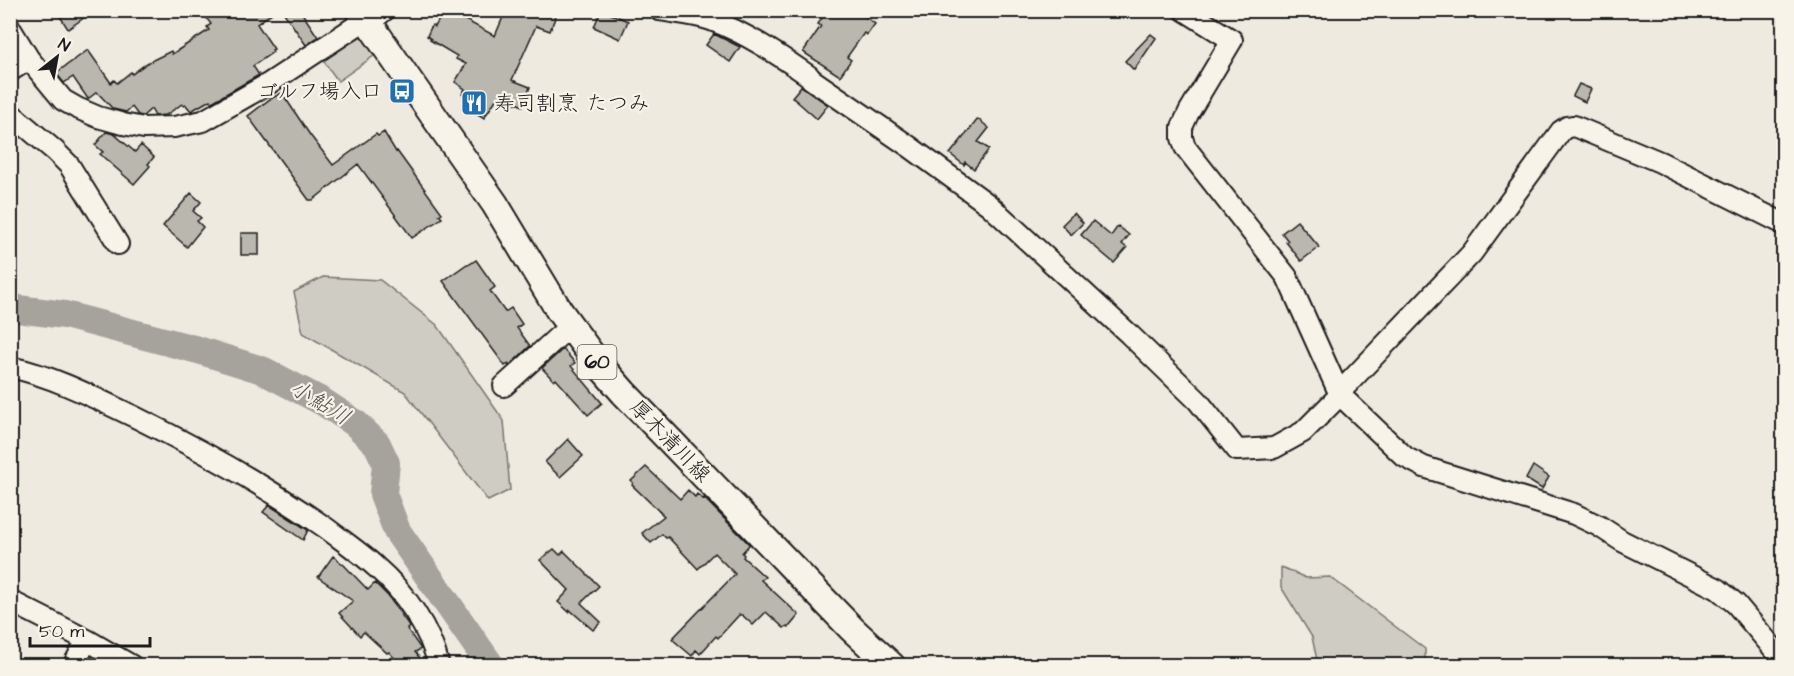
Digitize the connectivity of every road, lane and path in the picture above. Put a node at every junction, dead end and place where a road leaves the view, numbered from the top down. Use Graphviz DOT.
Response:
graph roads {
  1 [pos="659,10"];
  2 [pos="1185,10"];
  3 [pos="371,14"];
  4 [pos="711,15"];
  5 [pos="10,28"];
  6 [pos="29,59"];
  7 [pos="10,71"];
  8 [pos="10,113"];
  9 [pos="1784,224"];
  10 [pos="118,244"];
  11 [pos="575,332"];
  12 [pos="10,367"];
  13 [pos="504,386"];
  14 [pos="1340,393"];
  15 [pos="10,601"];
  16 [pos="87,640"];
  17 [pos="1784,661"];
  18 [pos="73,666"];
  19 [pos="132,666"];
  20 [pos="440,666"];
  21 [pos="892,666"];
  1 -- 4 [label="street"];
  2 -- 14 [label="street"];
  3 -- 6 [label="street"];
  3 -- 11 [label="main road, 厚木清川線 / 60"];
  4 -- 14 [label="street"];
  5 -- 6 [label="street"];
  6 -- 7 [label="street"];
  8 -- 10 [label="street"];
  9 -- 14 [label="street"];
  11 -- 13 [label="street"];
  11 -- 21 [label="main road, 厚木清川線 / 60"];
  12 -- 20 [label="street"];
  14 -- 17 [label="street"];
  15 -- 16 [label="street"];
  16 -- 18 [label="street"];
  16 -- 19 [label="street"];
}
